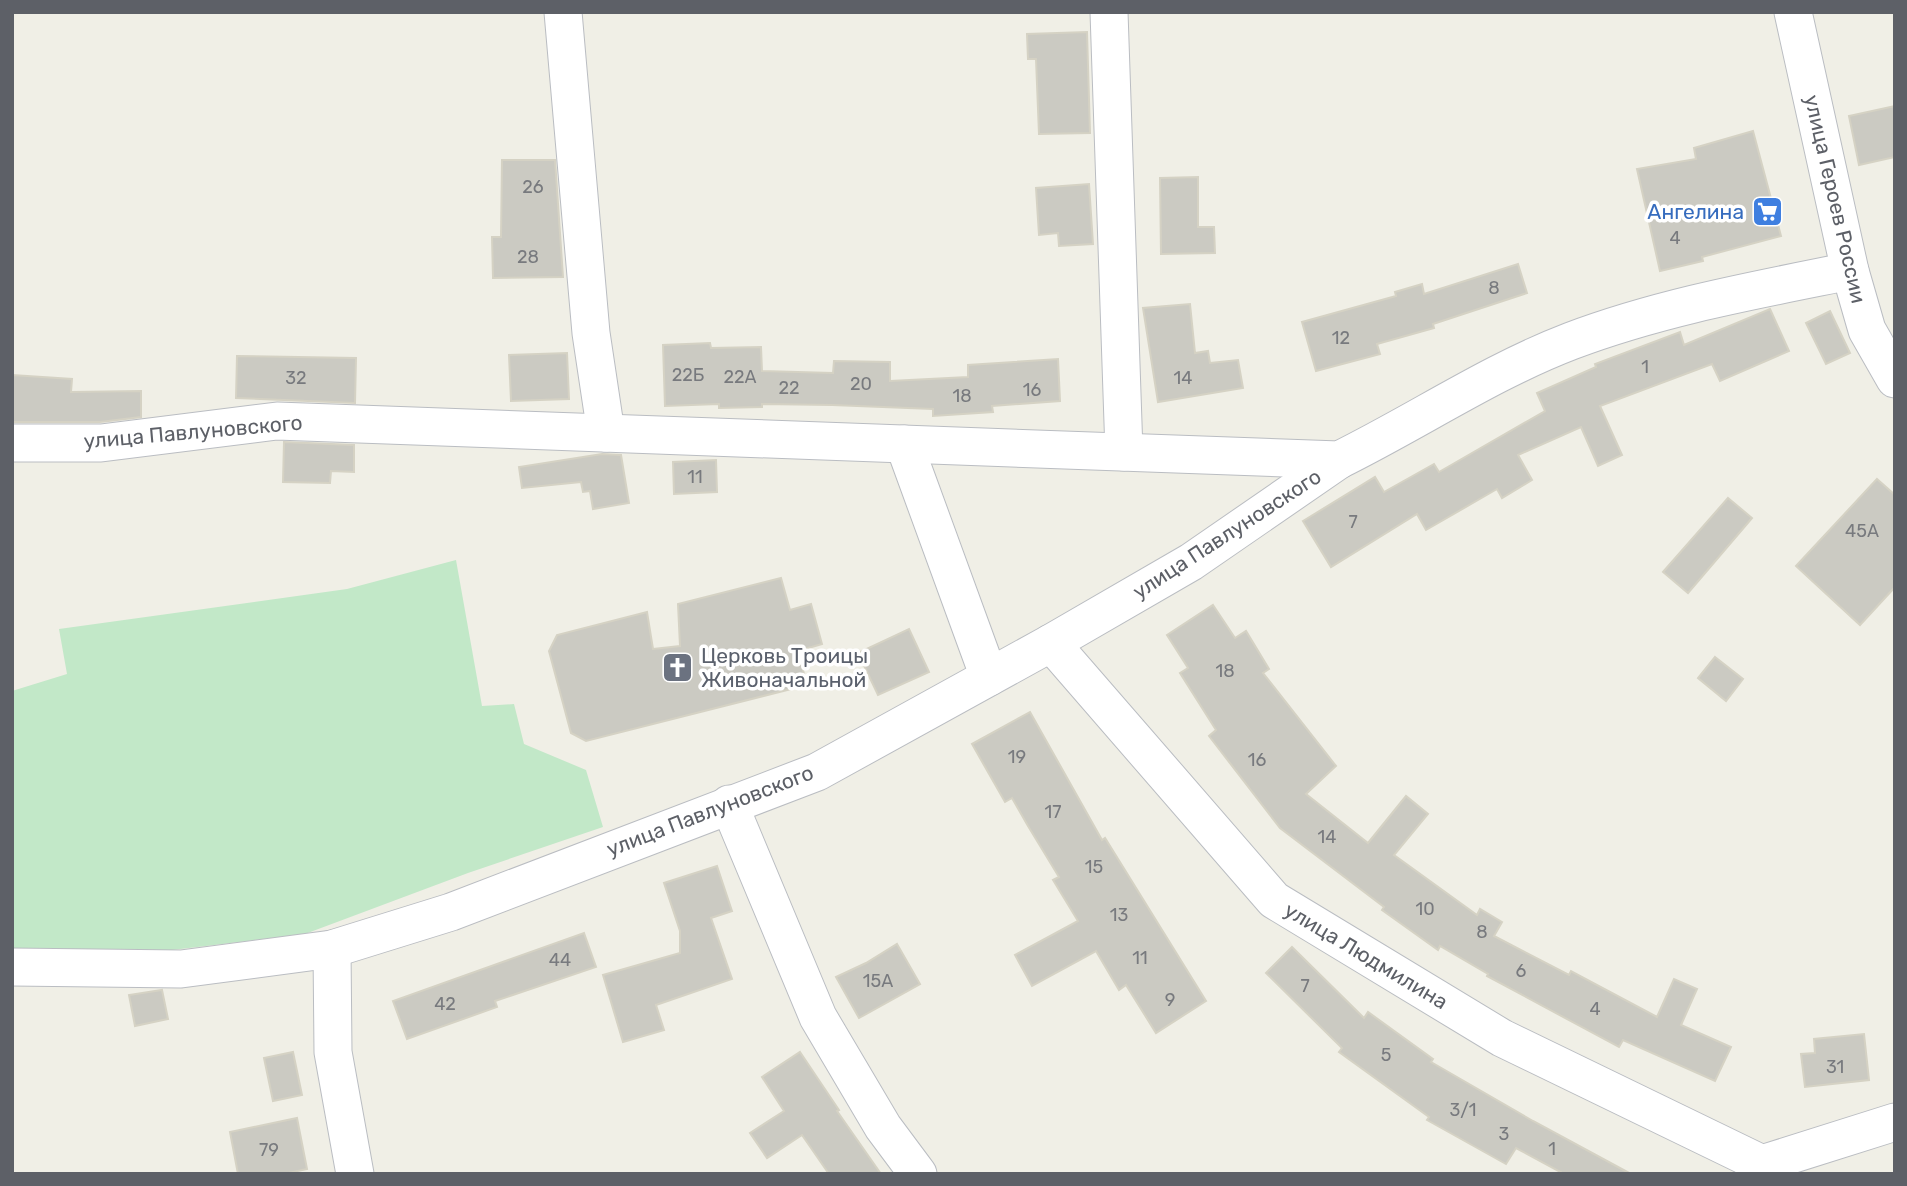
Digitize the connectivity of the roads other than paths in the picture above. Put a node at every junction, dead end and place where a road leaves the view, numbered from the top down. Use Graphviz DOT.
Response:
graph roads {
  1 [pos="563,12"];
  2 [pos="1109,12"];
  3 [pos="1793,12"];
  4 [pos="1850,271"];
  5 [pos="1895,379"];
  6 [pos="606,433"];
  7 [pos="12,443"];
  8 [pos="904,444"];
  9 [pos="1124,452"];
  10 [pos="1339,460"];
  11 [pos="1051,643"];
  12 [pos="989,677"];
  13 [pos="729,804"];
  14 [pos="332,948"];
  15 [pos="12,967"];
  16 [pos="1895,1122"];
  17 [pos="1758,1169"];
  18 [pos="355,1174"];
  19 [pos="918,1174"];
  1 -- 6 [label="street"];
  2 -- 9 [label="street"];
  3 -- 4 [label="street, улица Героев России"];
  4 -- 5 [label="street, улица Героев России"];
  4 -- 10 [label="street, улица Павлуновского"];
  6 -- 7 [label="street, улица Павлуновского"];
  6 -- 8 [label="street, улица Павлуновского"];
  8 -- 9 [label="street, улица Павлуновского"];
  8 -- 12 [label="street"];
  9 -- 10 [label="street, улица Павлуновского"];
  10 -- 11 [label="street, улица Павлуновского"];
  11 -- 12 [label="street, улица Павлуновского"];
  11 -- 17 [label="street, улица Людмилина"];
  12 -- 13 [label="street, улица Павлуновского"];
  13 -- 14 [label="street, улица Павлуновского"];
  13 -- 19 [label="street"];
  14 -- 15 [label="street, улица Павлуновского"];
  14 -- 18 [label="street"];
  16 -- 17 [label="street"];
}
